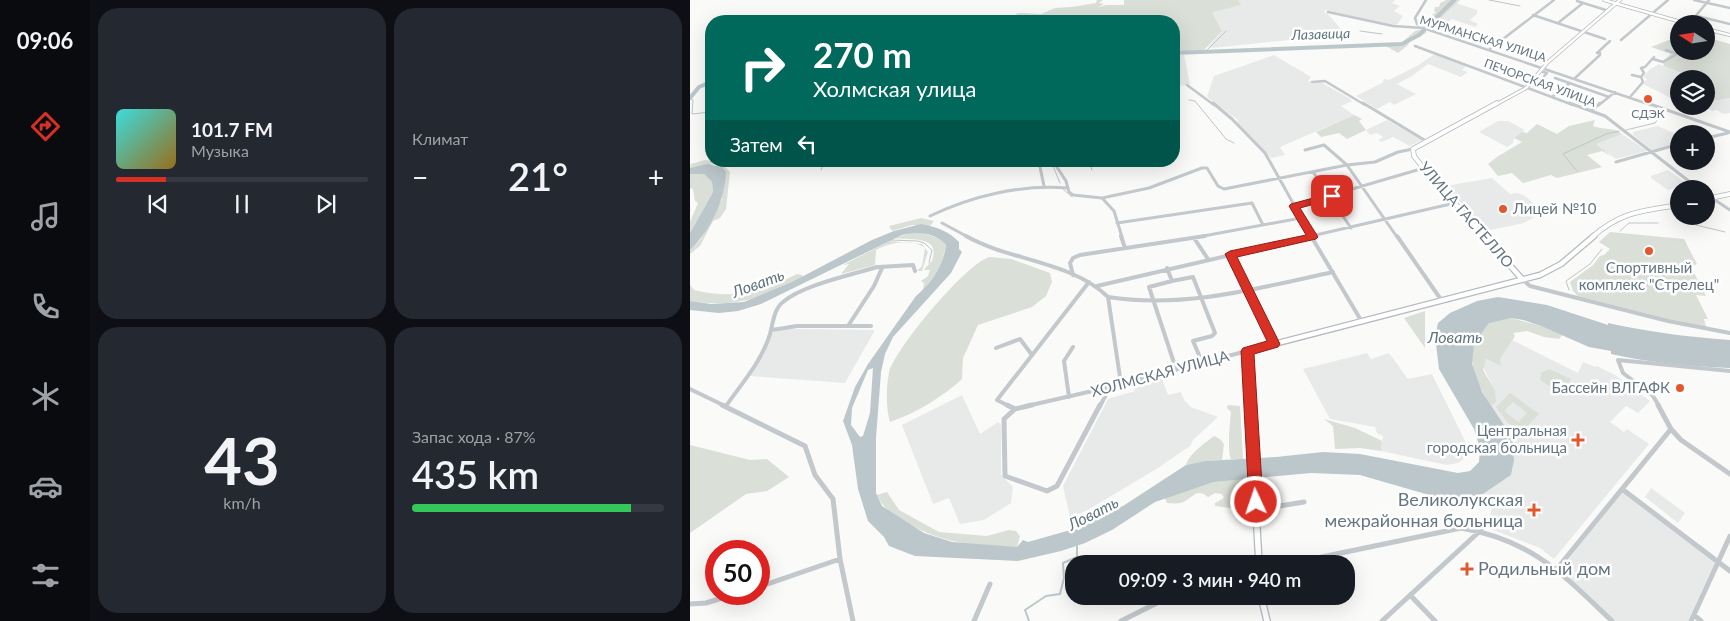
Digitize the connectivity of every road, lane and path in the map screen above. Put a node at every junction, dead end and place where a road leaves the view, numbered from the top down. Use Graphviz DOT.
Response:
graph roads {
  1 [pos="1426,0"];
  2 [pos="1554,0"];
  3 [pos="1604,0"];
  4 [pos="1668,0"];
  5 [pos="1694,0"];
  6 [pos="1709,0"];
  7 [pos="1578,1"];
  8 [pos="1619,2"];
  9 [pos="1583,3"];
  10 [pos="1707,3"];
  11 [pos="1730,8"];
  12 [pos="1609,11"];
  13 [pos="1328,12"];
  14 [pos="1652,13"];
  15 [pos="1533,15"];
  16 [pos="1698,15"];
  17 [pos="1670,18"];
  18 [pos="1715,20"];
  19 [pos="1558,23"];
  20 [pos="1730,24"];
  21 [pos="1423,28"];
  22 [pos="1715,31"];
  23 [pos="1583,32"];
  24 [pos="1730,35"];
  25 [pos="1605,39"];
  26 [pos="1621,40"];
  27 [pos="1610,41"];
  28 [pos="1415,46"];
  29 [pos="1490,49"];
  30 [pos="1666,50"];
  31 [pos="1543,67"];
  32 [pos="1540,71"];
  33 [pos="1632,75"];
  34 [pos="1641,77"];
  35 [pos="1555,78"];
  36 [pos="1575,78"];
  37 [pos="1312,82"];
  38 [pos="1570,83"];
  39 [pos="1529,84"];
  40 [pos="1186,85"];
  41 [pos="1526,88"];
  42 [pos="1615,92"];
  43 [pos="1552,97"];
  44 [pos="1609,97"];
  45 [pos="1630,97"];
  46 [pos="1592,111"];
  47 [pos="1730,132"];
  48 [pos="1715,136"];
  49 [pos="1426,141"];
  50 [pos="1670,147"];
  51 [pos="1413,149"];
  52 [pos="1305,150"];
  53 [pos="1651,152"];
  54 [pos="1616,162"];
  55 [pos="1347,165"];
  56 [pos="1040,167"];
  57 [pos="1057,167"];
  58 [pos="1424,168"];
  59 [pos="1313,172"];
  60 [pos="1278,179"];
  61 [pos="1687,180"];
  62 [pos="1044,186"];
  63 [pos="1364,187"];
  64 [pos="1068,188"];
  65 [pos="1730,194"];
  66 [pos="1715,197"];
  67 [pos="1102,198"];
  68 [pos="1330,198"];
  69 [pos="1715,201"];
  70 [pos="1455,203"];
  71 [pos="1294,206"];
  72 [pos="1670,206"];
  73 [pos="1730,210"];
  74 [pos="930,216"];
  75 [pos="1301,218"];
  76 [pos="1386,220"];
  77 [pos="1117,222"];
  78 [pos="942,223"];
  79 [pos="1263,225"];
  80 [pos="1351,228"];
  81 [pos="1312,237"];
  82 [pos="1194,238"];
  83 [pos="1125,248"];
  84 [pos="1230,254"];
  85 [pos="1208,259"];
  86 [pos="877,267"];
  87 [pos="1167,268"];
  88 [pos="915,271"];
  89 [pos="1333,272"];
  90 [pos="1073,276"];
  91 [pos="1522,279"];
  92 [pos="1172,281"];
  93 [pos="1088,282"];
  94 [pos="1098,287"];
  95 [pos="1250,291"];
  96 [pos="1108,297"];
  97 [pos="1202,298"];
  98 [pos="1154,301"];
  99 [pos="1442,301"];
  100 [pos="1362,322"];
  101 [pos="848,326"];
  102 [pos="871,326"];
  103 [pos="772,330"];
  104 [pos="1730,333"];
  105 [pos="1274,344"];
  106 [pos="1073,347"];
  107 [pos="996,348"];
  108 [pos="1247,351"];
  109 [pos="1032,355"];
  110 [pos="1202,362"];
  111 [pos="1176,369"];
  112 [pos="1730,371"];
  113 [pos="1121,384"];
  114 [pos="1110,387"];
  115 [pos="690,389"];
  116 [pos="1069,397"];
  117 [pos="726,406"];
  118 [pos="1015,409"];
  119 [pos="1671,429"];
  120 [pos="1730,474"];
  121 [pos="1622,489"];
  122 [pos="1304,502"];
  123 [pos="1256,513"];
  124 [pos="1481,530"];
  125 [pos="1730,536"];
  126 [pos="1258,555"];
  127 [pos="1331,555"];
  128 [pos="840,559"];
  129 [pos="1718,562"];
  130 [pos="1556,570"];
  131 [pos="1730,572"];
  132 [pos="770,583"];
  133 [pos="990,584"];
  134 [pos="1410,595"];
  135 [pos="705,603"];
  136 [pos="690,604"];
  137 [pos="1153,605"];
  138 [pos="1263,605"];
  139 [pos="1692,618"];
  140 [pos="852,621"];
  141 [pos="974,621"];
  142 [pos="1121,621"];
  143 [pos="1266,621"];
  144 [pos="1382,621"];
  145 [pos="1434,621"];
  146 [pos="1612,621"];
  147 [pos="1701,621"];
  1 -- 21 [label="street"];
  2 -- 15 [label="street"];
  3 -- 8 [label="main road"];
  4 -- 14 [label="street"];
  5 -- 10 [label="street"];
  6 -- 10 [label="street"];
  7 -- 9 [label="street"];
  8 -- 12 [label="main road"];
  8 -- 14 [label="main road"];
  9 -- 12 [label="street"];
  9 -- 19 [label="street"];
  10 -- 11 [label="street"];
  10 -- 16 [label="street"];
  12 -- 23 [label="main road"];
  13 -- 21 [label="street, МУРМАНСКАЯ УЛИЦА"];
  14 -- 17 [label="main road"];
  14 -- 26 [label="street"];
  15 -- 19 [label="street"];
  15 -- 29 [label="street"];
  18 -- 20 [label="street"];
  19 -- 23 [label="street"];
  21 -- 29 [label="street, МУРМАНСКАЯ УЛИЦА"];
  22 -- 24 [label="main road"];
  23 -- 25 [label="street"];
  23 -- 31 [label="main road"];
  27 -- 36 [label="street"];
  28 -- 41 [label="street, ПЕЧОРСКАЯ УЛИЦА"];
  29 -- 31 [label="street, МУРМАНСКАЯ УЛИЦА"];
  30 -- 34 [label="street"];
  31 -- 32 [label="main road"];
  31 -- 36 [label="street, МУРМАНСКАЯ УЛИЦА"];
  32 -- 39 [label="main road"];
  32 -- 39 [label="street"];
  33 -- 34 [label="street"];
  34 -- 45 [label="street"];
  35 -- 38 [label="street"];
  36 -- 42 [label="street, МУРМАНСКАЯ УЛИЦА"];
  37 -- 49 [label="street, УЛИЦА ГАСТЕЛЛО"];
  38 -- 43 [label="street"];
  38 -- 44 [label="street"];
  39 -- 41 [label="main road"];
  40 -- 60 [label="street"];
  41 -- 43 [label="street, ПЕЧОРСКАЯ УЛИЦА"];
  41 -- 49 [label="main road"];
  42 -- 44 [label="street"];
  42 -- 45 [label="street, МУРМАНСКАЯ УЛИЦА"];
  43 -- 46 [label="street, ПЕЧОРСКАЯ УЛИЦА"];
  44 -- 46 [label="street"];
  45 -- 47 [label="street, МУРМАНСКАЯ УЛИЦА"];
  46 -- 53 [label="street, ПЕЧОРСКАЯ УЛИЦА"];
  47 -- 48 [label="street"];
  49 -- 51 [label="main road"];
  50 -- 53 [label="street"];
  51 -- 55 [label="street"];
  51 -- 58 [label="main road, УЛИЦА ГАСТЕЛЛО"];
  52 -- 55 [label="street"];
  53 -- 54 [label="street"];
  53 -- 61 [label="street, ПЕЧОРСКАЯ УЛИЦА"];
  55 -- 59 [label="street"];
  55 -- 63 [label="street"];
  56 -- 62 [label="street"];
  57 -- 64 [label="street"];
  58 -- 63 [label="street"];
  58 -- 70 [label="main road, УЛИЦА ГАСТЕЛЛО"];
  59 -- 60 [label="street"];
  59 -- 68 [label="street"];
  60 -- 67 [label="street"];
  60 -- 71 [label="street"];
  62 -- 64 [label="street"];
  62 -- 74 [label="street"];
  63 -- 68 [label="street"];
  63 -- 76 [label="street"];
  64 -- 67 [label="street"];
  65 -- 66 [label="main road"];
  67 -- 77 [label="street"];
  68 -- 71 [label="street"];
  68 -- 80 [label="street"];
  69 -- 73 [label="street"];
  70 -- 76 [label="street"];
  70 -- 91 [label="main road, УЛИЦА ГАСТЕЛЛО"];
  71 -- 75 [label="street"];
  72 -- 91 [label="main road, ХОЛМСКАЯ УЛИЦА"];
  75 -- 79 [label="street"];
  75 -- 81 [label="street"];
  76 -- 80 [label="street"];
  76 -- 99 [label="street"];
  77 -- 79 [label="street"];
  77 -- 83 [label="street"];
  78 -- 90 [label="street"];
  79 -- 82 [label="street"];
  80 -- 81 [label="street"];
  81 -- 84 [label="street"];
  81 -- 89 [label="street"];
  82 -- 83 [label="street"];
  82 -- 85 [label="street"];
  83 -- 90 [label="street"];
  84 -- 85 [label="street"];
  84 -- 95 [label="street"];
  85 -- 87 [label="street"];
  86 -- 88 [label="street"];
  86 -- 101 [label="street"];
  86 -- 103 [label="street"];
  87 -- 92 [label="street"];
  87 -- 94 [label="street"];
  89 -- 95 [label="street"];
  89 -- 100 [label="street"];
  90 -- 93 [label="street"];
  91 -- 99 [label="main road, ХОЛМСКАЯ УЛИЦА"];
  91 -- 104 [label="street"];
  92 -- 97 [label="street"];
  92 -- 98 [label="street"];
  93 -- 94 [label="street"];
  93 -- 109 [label="street"];
  94 -- 96 [label="street"];
  95 -- 97 [label="street"];
  95 -- 105 [label="street"];
  96 -- 98 [label="street"];
  96 -- 113 [label="street"];
  97 -- 98 [label="street"];
  97 -- 110 [label="street"];
  98 -- 111 [label="street"];
  99 -- 100 [label="main road, ХОЛМСКАЯ УЛИЦА"];
  100 -- 105 [label="main road, ХОЛМСКАЯ УЛИЦА"];
  101 -- 102 [label="street"];
  101 -- 103 [label="street"];
  103 -- 117 [label="street"];
  105 -- 108 [label="main road, ХОЛМСКАЯ УЛИЦА"];
  106 -- 116 [label="street"];
  107 -- 109 [label="street"];
  108 -- 110 [label="street, ХОЛМСКАЯ УЛИЦА"];
  108 -- 123 [label="main road"];
  109 -- 118 [label="street"];
  110 -- 111 [label="street, ХОЛМСКАЯ УЛИЦА"];
  111 -- 113 [label="street, ХОЛМСКАЯ УЛИЦА"];
  112 -- 119 [label="street"];
  113 -- 114 [label="street, ХОЛМСКАЯ УЛИЦА"];
  114 -- 116 [label="street, ХОЛМСКАЯ УЛИЦА"];
  114 -- 118 [label="street, ХОЛМСКАЯ УЛИЦА"];
  115 -- 117 [label="street"];
  116 -- 118 [label="street, ХОЛМСКАЯ УЛИЦА"];
  117 -- 128 [label="street"];
  119 -- 120 [label="street"];
  119 -- 121 [label="street"];
  121 -- 129 [label="street"];
  121 -- 130 [label="street"];
  122 -- 123 [label="street"];
  123 -- 126 [label="main road"];
  124 -- 127 [label="street"];
  124 -- 130 [label="street"];
  124 -- 134 [label="street"];
  125 -- 129 [label="street"];
  128 -- 132 [label="street"];
  128 -- 140 [label="street"];
  129 -- 131 [label="street"];
  129 -- 139 [label="street"];
  130 -- 146 [label="street"];
  133 -- 141 [label="street"];
  134 -- 144 [label="street"];
  134 -- 145 [label="street"];
  135 -- 136 [label="street"];
  137 -- 142 [label="street"];
  138 -- 143 [label="main road"];
  139 -- 147 [label="street"];
}
